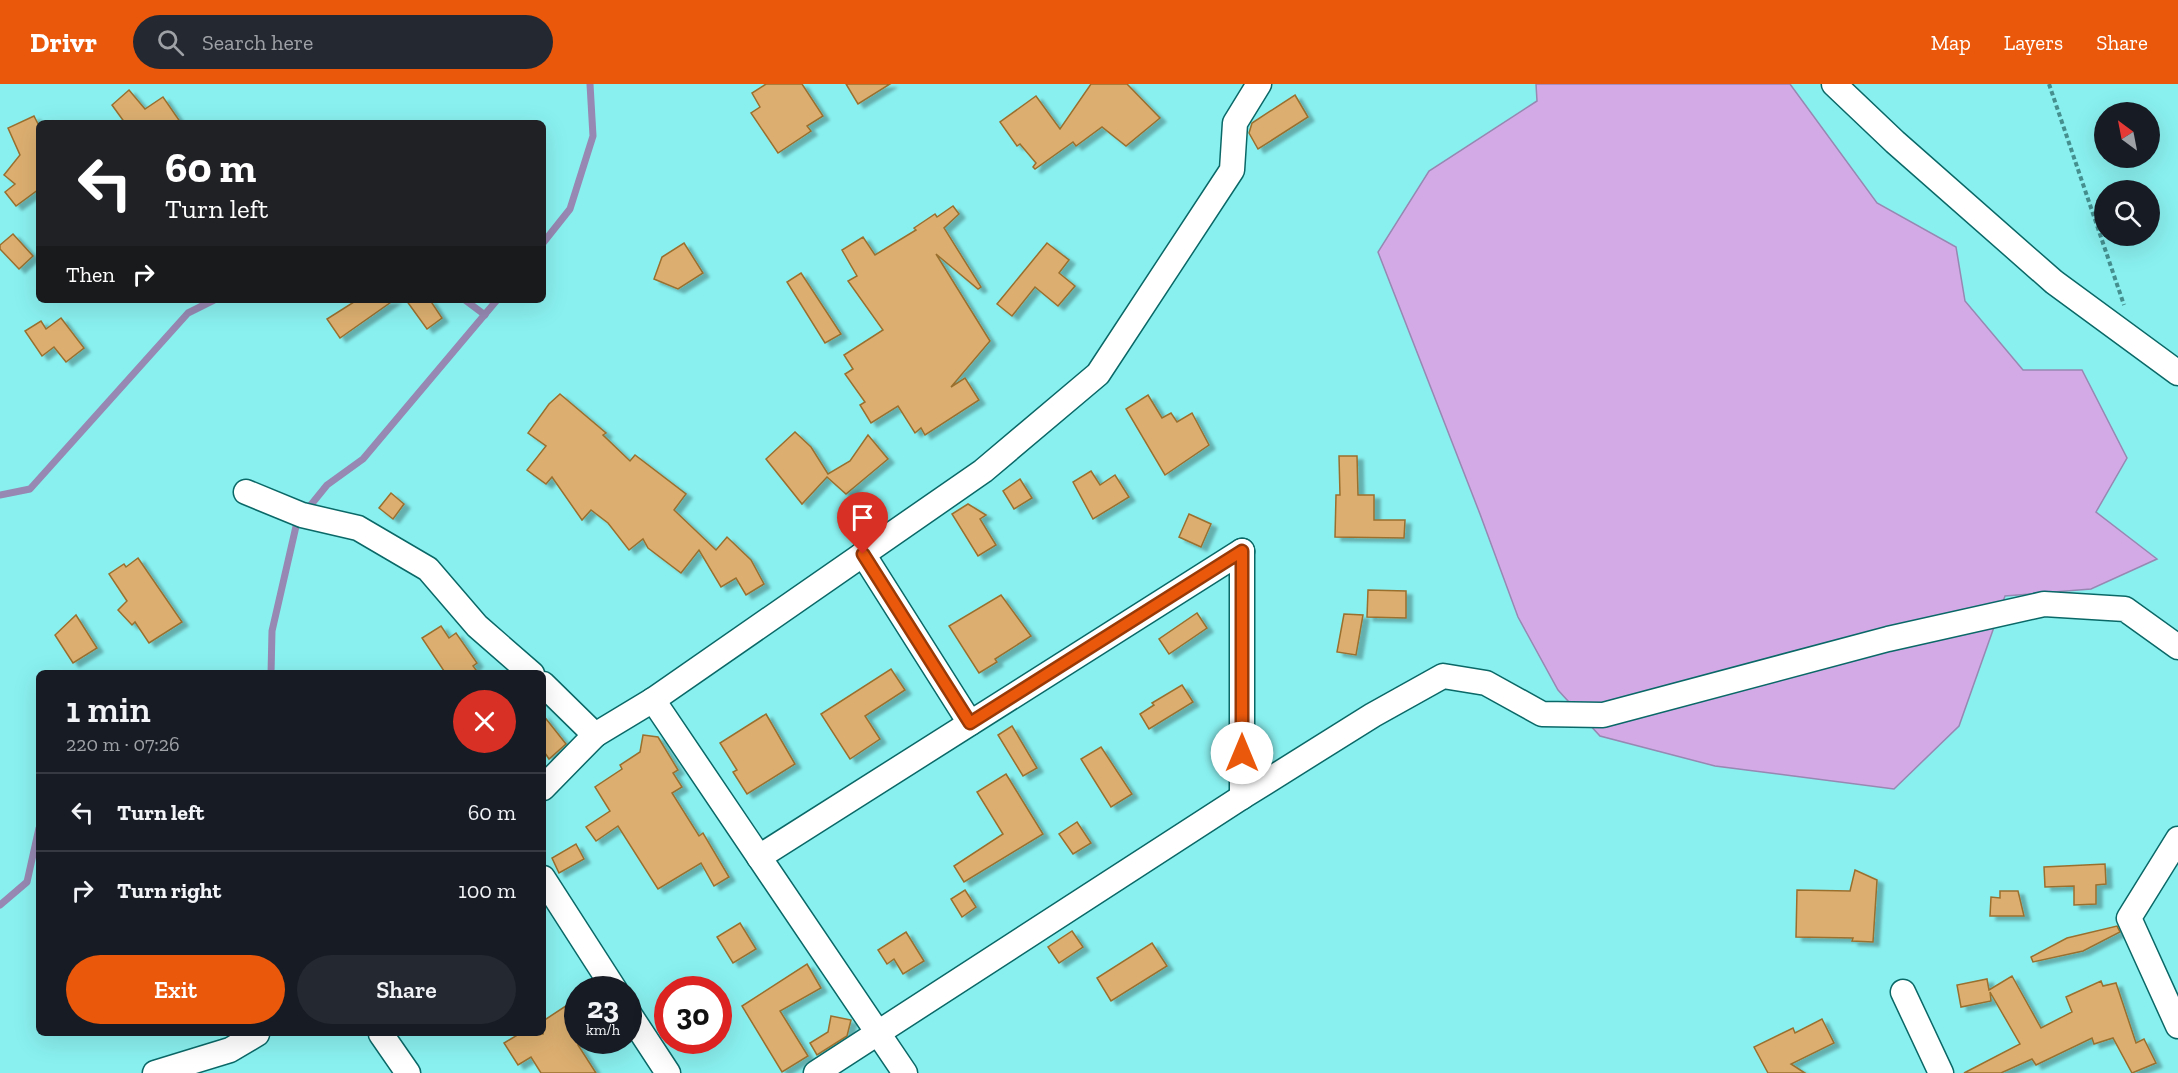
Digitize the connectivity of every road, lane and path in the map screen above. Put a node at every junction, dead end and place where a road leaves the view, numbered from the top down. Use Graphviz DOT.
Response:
graph roads {
  1 [pos="1259,84"];
  2 [pos="1834,84"];
  3 [pos="2049,84"];
  4 [pos="2126,309"];
  5 [pos="2178,372"];
  6 [pos="246,492"];
  7 [pos="863,554"];
  8 [pos="2178,647"];
  9 [pos="527,670"];
  10 [pos="546,687"];
  11 [pos="653,700"];
  12 [pos="970,723"];
  13 [pos="595,735"];
  14 [pos="546,785"];
  15 [pos="1242,798"];
  16 [pos="2178,839"];
  17 [pos="759,857"];
  18 [pos="546,883"];
  19 [pos="606,976"];
  20 [pos="1903,992"];
  21 [pos="2178,1026"];
  22 [pos="878,1032"];
  23 [pos="642,1033"];
  24 [pos="254,1036"];
  25 [pos="382,1036"];
  26 [pos="155,1073"];
  27 [pos="408,1073"];
  28 [pos="668,1073"];
  29 [pos="816,1073"];
  30 [pos="905,1073"];
  31 [pos="1941,1073"];
  1 -- 7 [label="street"];
  2 -- 5 [label="street"];
  3 -- 4 [label="path"];
  6 -- 9 [label="street"];
  7 -- 11 [label="street"];
  7 -- 12 [label="street"];
  8 -- 15 [label="street"];
  10 -- 13 [label="street"];
  11 -- 13 [label="street"];
  11 -- 17 [label="street"];
  12 -- 15 [label="street"];
  12 -- 17 [label="street"];
  13 -- 14 [label="street"];
  15 -- 22 [label="street"];
  16 -- 21 [label="street"];
  17 -- 22 [label="street"];
  18 -- 19 [label="street"];
  20 -- 31 [label="street"];
  22 -- 29 [label="street"];
  22 -- 30 [label="street"];
  23 -- 28 [label="street"];
  24 -- 26 [label="street"];
  25 -- 27 [label="street"];
}
